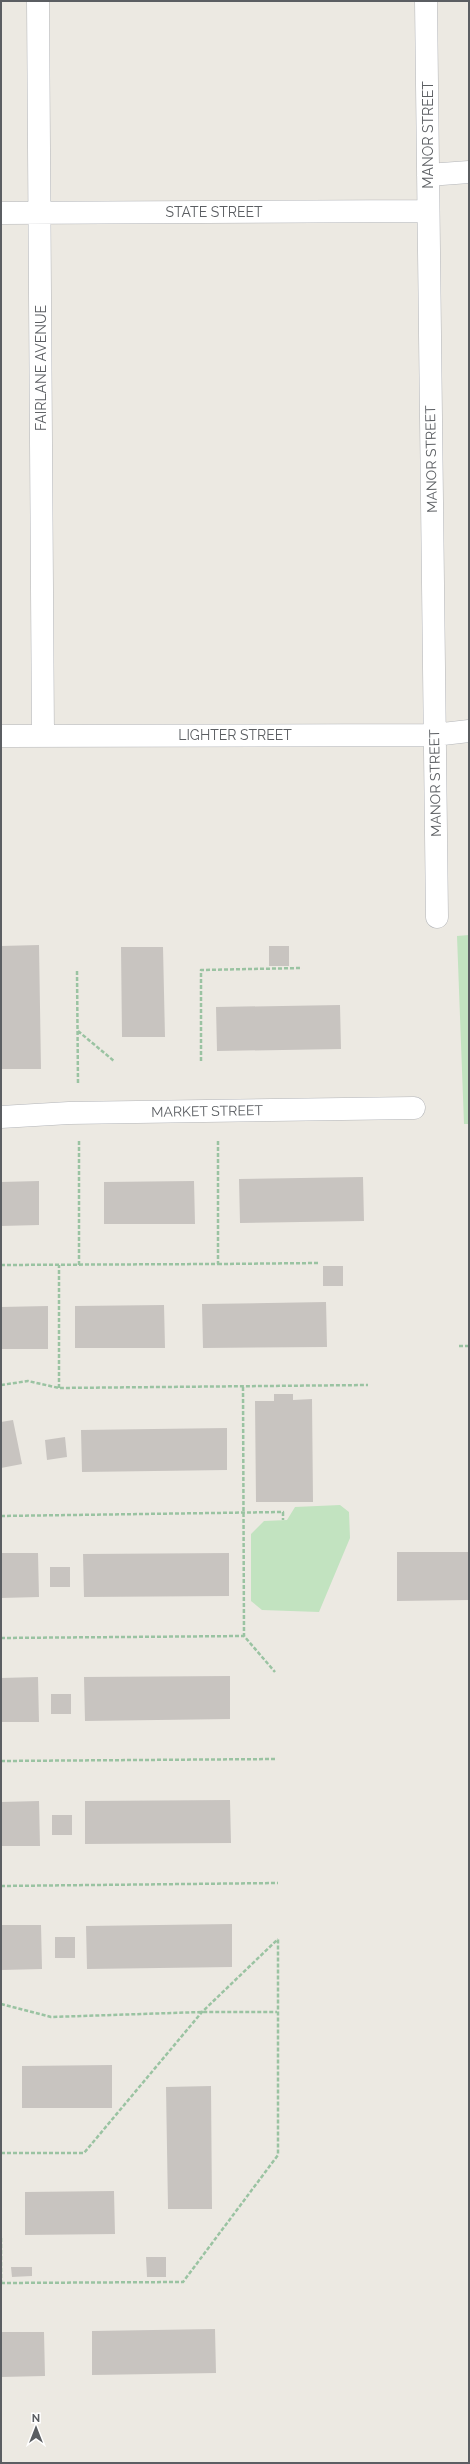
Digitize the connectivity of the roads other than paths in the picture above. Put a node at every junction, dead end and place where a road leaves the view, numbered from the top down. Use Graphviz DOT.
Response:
graph roads {
  1 [pos="38,1"];
  2 [pos="426,1"];
  3 [pos="469,172"];
  4 [pos="428,176"];
  5 [pos="428,211"];
  6 [pos="1,213"];
  7 [pos="39,213"];
  8 [pos="469,731"];
  9 [pos="434,735"];
  10 [pos="1,736"];
  11 [pos="43,736"];
  12 [pos="436,917"];
  13 [pos="414,1108"];
  14 [pos="1,1117"];
  1 -- 7 [label="street, FAIRLANE AVENUE"];
  2 -- 4 [label="street, MANOR STREET"];
  3 -- 4 [label="street"];
  4 -- 5 [label="street, MANOR STREET"];
  5 -- 7 [label="street, STATE STREET"];
  5 -- 9 [label="street, MANOR STREET"];
  6 -- 7 [label="street, STATE STREET"];
  7 -- 11 [label="street, FAIRLANE AVENUE"];
  8 -- 9 [label="street, LIGHTER STREET"];
  9 -- 11 [label="street, LIGHTER STREET"];
  9 -- 12 [label="street, MANOR STREET"];
  10 -- 11 [label="street, LIGHTER STREET"];
  13 -- 14 [label="street, MARKET STREET"];
}
